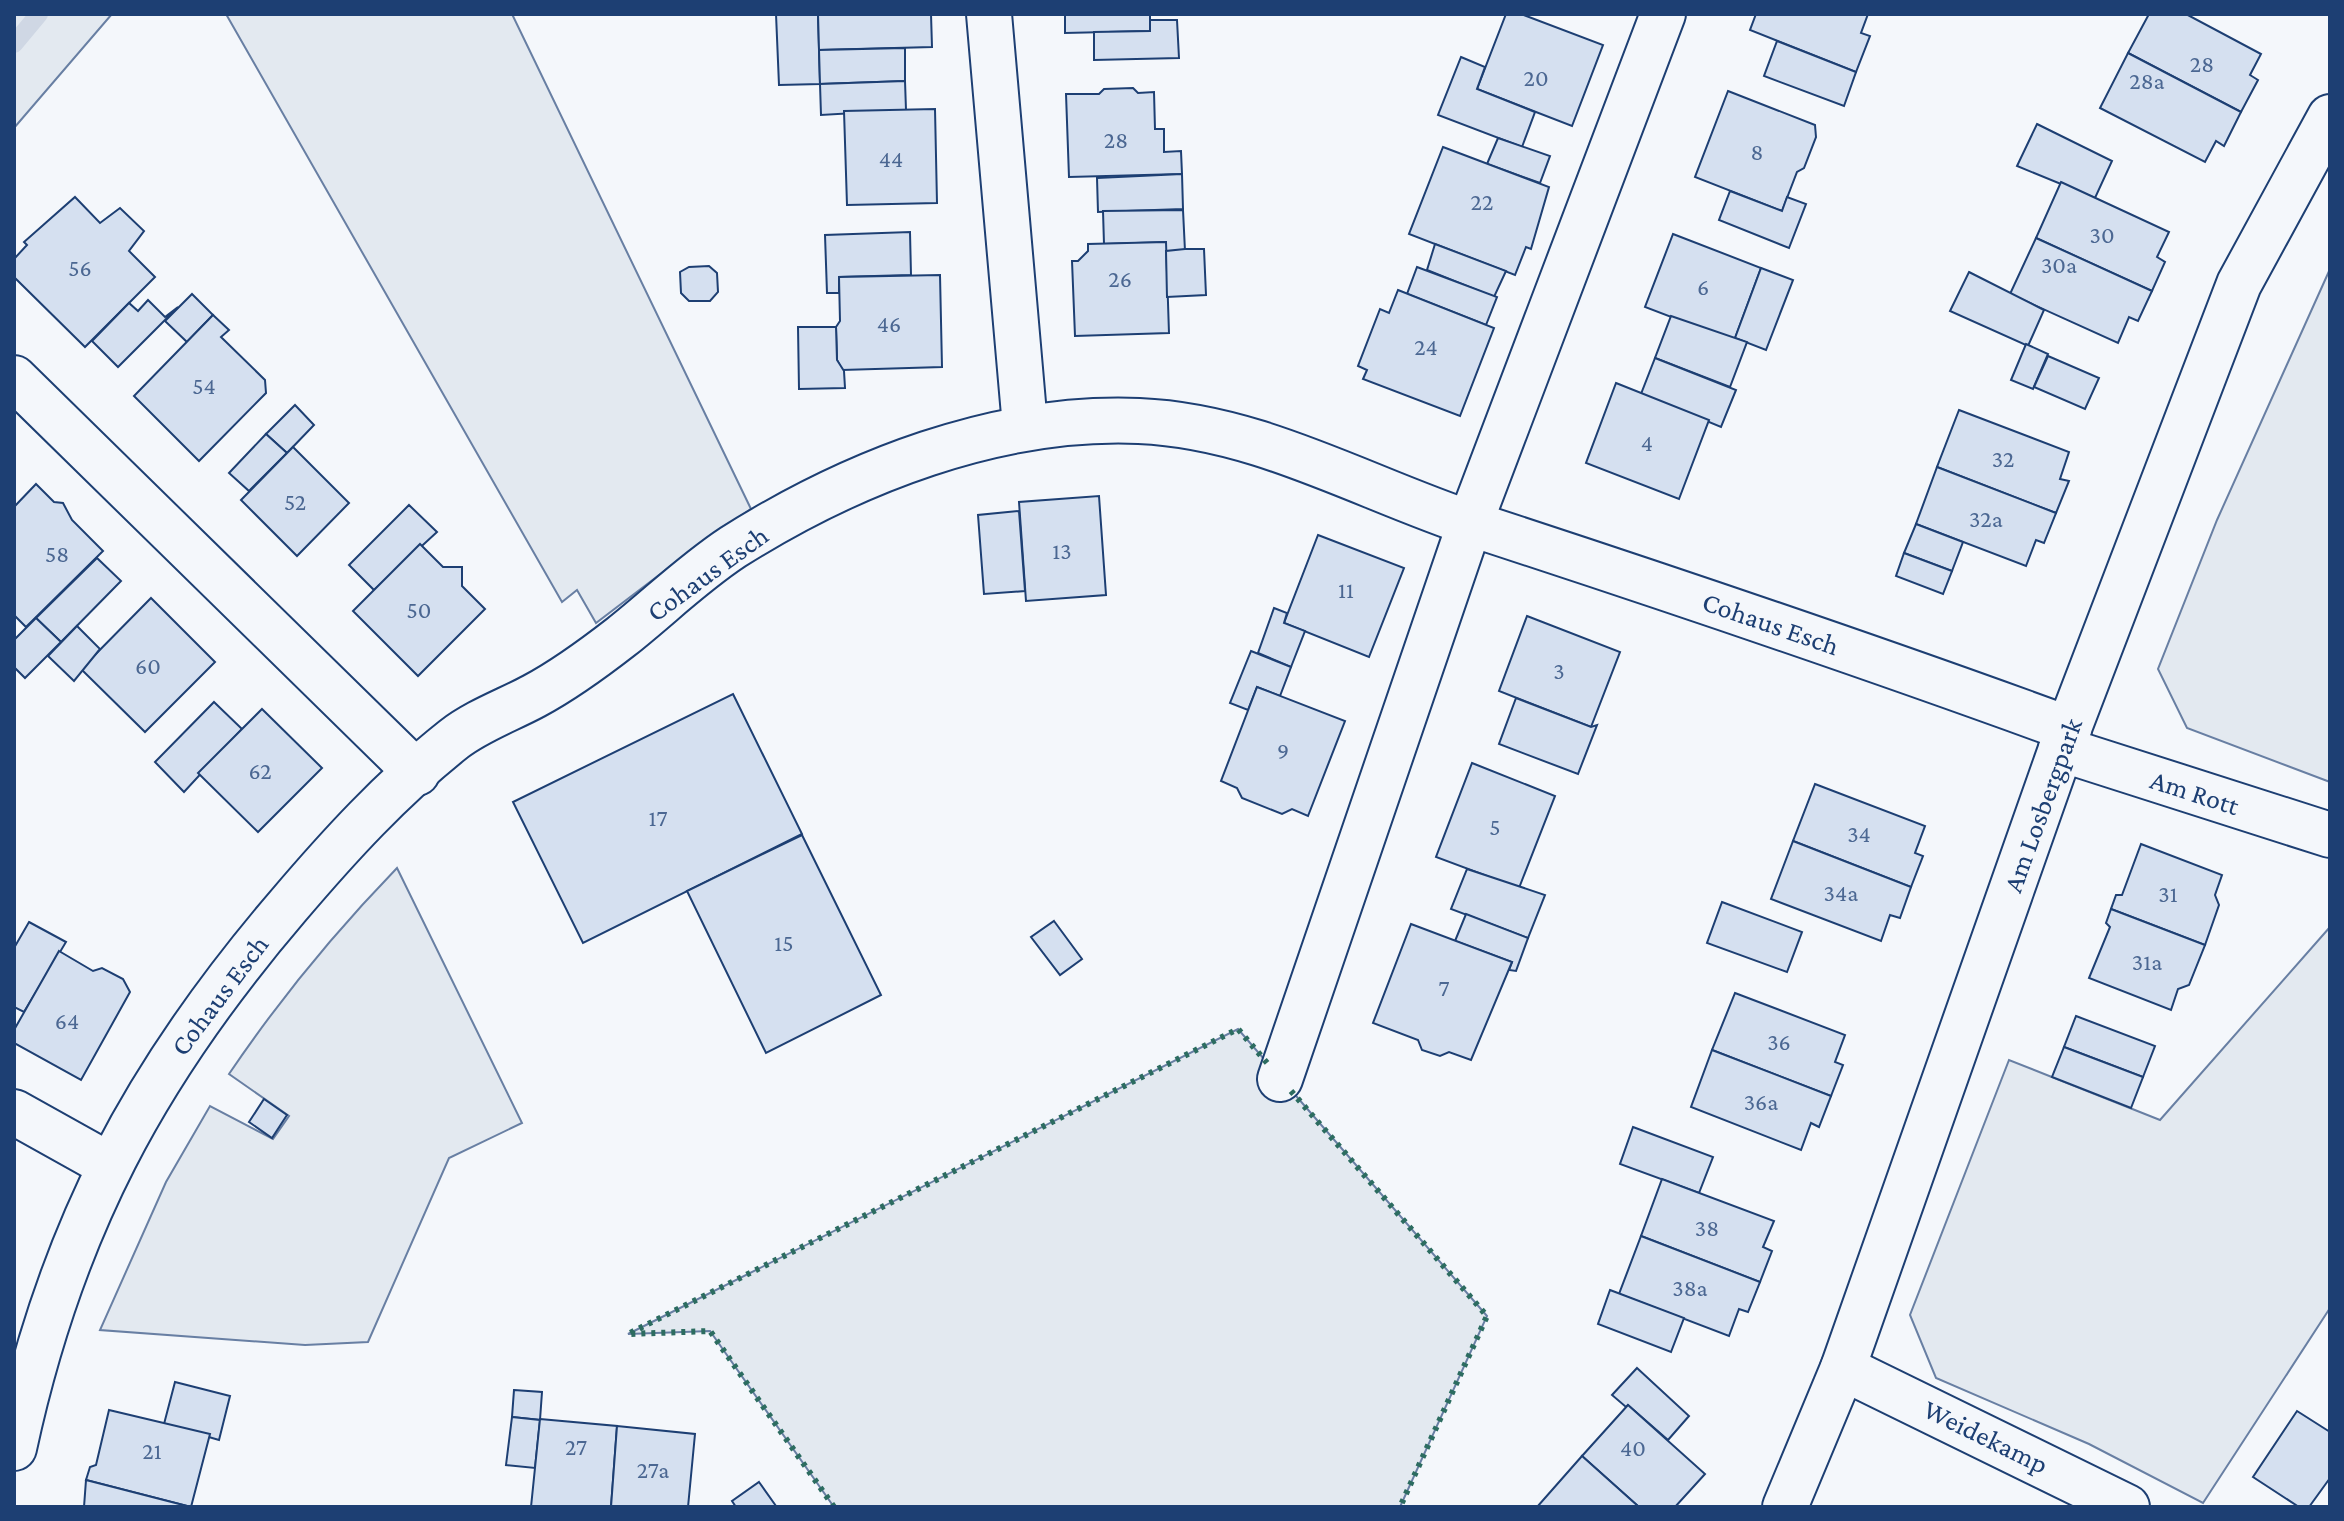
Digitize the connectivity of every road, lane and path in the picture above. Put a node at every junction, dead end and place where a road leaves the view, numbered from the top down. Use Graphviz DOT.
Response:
graph roads {
  1 [pos="989,14"];
  2 [pos="1663,14"];
  3 [pos="2330,117"];
  4 [pos="14,378"];
  5 [pos="1025,426"];
  6 [pos="1470,523"];
  7 [pos="2065,739"];
  8 [pos="417,773"];
  9 [pos="2330,835"];
  10 [pos="1280,1079"];
  11 [pos="14,1112"];
  12 [pos="109,1165"];
  13 [pos="1843,1368"];
  14 [pos="14,1448"];
  15 [pos="1785,1507"];
  16 [pos="2127,1507"];
  1 -- 5 [label="street"];
  2 -- 6 [label="street"];
  3 -- 7 [label="street, Am Losbergpark"];
  4 -- 8 [label="street"];
  5 -- 6 [label="street, Cohaus Esch"];
  5 -- 8 [label="street, Cohaus Esch"];
  6 -- 7 [label="street, Cohaus Esch"];
  6 -- 10 [label="street"];
  7 -- 9 [label="street, Am Rott"];
  7 -- 13 [label="street, Am Losbergpark"];
  8 -- 12 [label="street, Cohaus Esch"];
  11 -- 12 [label="street"];
  12 -- 14 [label="street, Cohaus Esch"];
  13 -- 15 [label="street, Am Losbergpark"];
  13 -- 16 [label="street, Weidekamp"];
}
